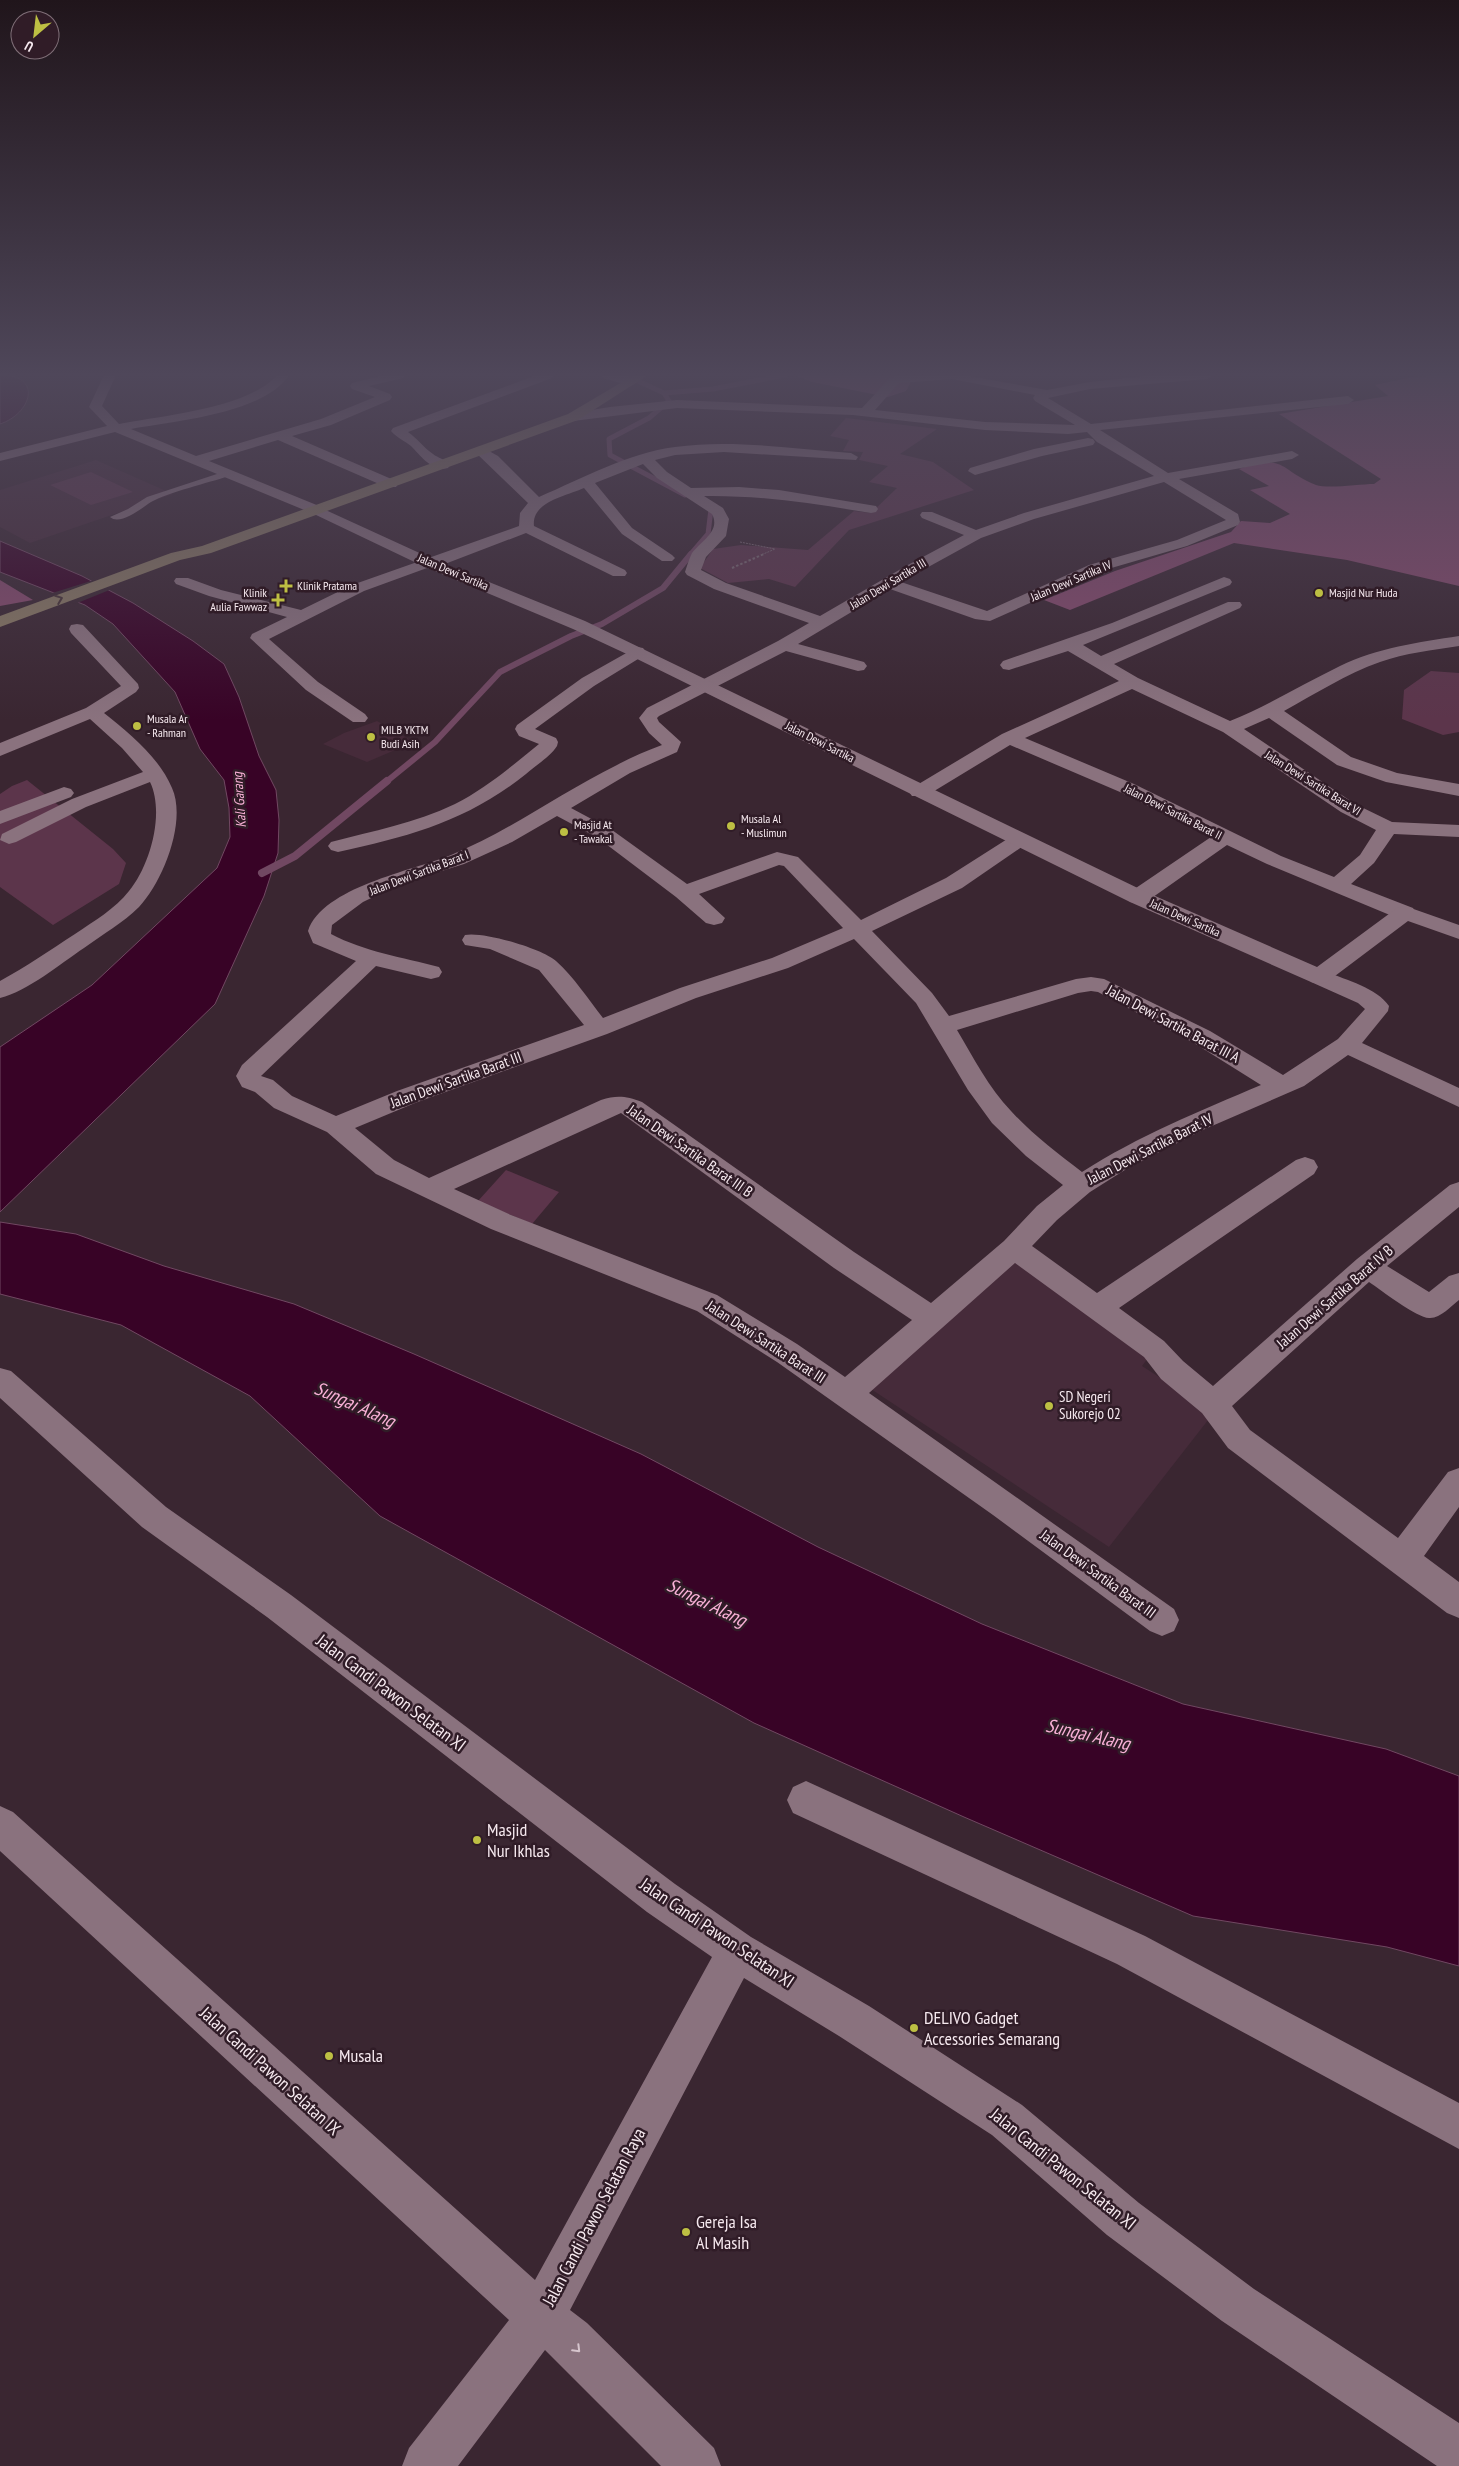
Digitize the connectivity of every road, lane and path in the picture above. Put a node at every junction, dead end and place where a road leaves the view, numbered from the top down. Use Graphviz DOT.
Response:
graph roads {
  1 [pos="177,490"];
  2 [pos="266,490"];
  3 [pos="375,490"];
  4 [pos="525,490"];
  5 [pos="568,490"];
  6 [pos="592,490"];
  7 [pos="687,490"];
  8 [pos="1120,490"];
  9 [pos="1188,490"];
  10 [pos="690,492"];
  11 [pos="537,502"];
  12 [pos="870,509"];
  13 [pos="319,511"];
  14 [pos="927,515"];
  15 [pos="115,517"];
  16 [pos="527,528"];
  17 [pos="976,535"];
  18 [pos="714,540"];
  19 [pos="667,558"];
  20 [pos="430,563"];
  21 [pos="149,572"];
  22 [pos="619,574"];
  23 [pos="700,576"];
  24 [pos="182,581"];
  25 [pos="1224,582"];
  26 [pos="888,583"];
  27 [pos="1234,605"];
  28 [pos="303,616"];
  29 [pos="7,619"];
  30 [pos="823,623"];
  31 [pos="77,629"];
  32 [pos="0,631"];
  33 [pos="1459,641"];
  34 [pos="784,645"];
  35 [pos="1070,645"];
  36 [pos="637,652"];
  37 [pos="1101,663"];
  38 [pos="1009,665"];
  39 [pos="858,666"];
  40 [pos="1132,682"];
  41 [pos="705,685"];
  42 [pos="1271,711"];
  43 [pos="92,712"];
  44 [pos="359,718"];
  45 [pos="1230,728"];
  46 [pos="1009,738"];
  47 [pos="0,750"];
  48 [pos="150,769"];
  49 [pos="1459,790"];
  50 [pos="919,792"];
  51 [pos="557,808"];
  52 [pos="0,818"];
  53 [pos="1388,828"];
  54 [pos="1459,831"];
  55 [pos="1224,837"];
  56 [pos="9,838"];
  57 [pos="1019,840"];
  58 [pos="338,846"];
  59 [pos="1336,886"];
  60 [pos="684,892"];
  61 [pos="1138,897"];
  62 [pos="1405,913"];
  63 [pos="714,918"];
  64 [pos="857,930"];
  65 [pos="1459,932"];
  66 [pos="473,940"];
  67 [pos="371,959"];
  68 [pos="431,972"];
  69 [pos="1319,978"];
  70 [pos="3,985"];
  71 [pos="1376,1006"];
  72 [pos="943,1026"];
  73 [pos="599,1028"];
  74 [pos="1347,1046"];
  75 [pos="1282,1086"];
  76 [pos="1459,1098"];
  77 [pos="336,1126"];
  78 [pos="1305,1167"];
  79 [pos="1081,1184"];
  80 [pos="429,1189"];
  81 [pos="1459,1192"];
  82 [pos="1014,1248"];
  83 [pos="1368,1267"];
  84 [pos="1459,1284"];
  85 [pos="1098,1307"];
  86 [pos="932,1319"];
  87 [pos="0,1380"];
  88 [pos="846,1394"];
  89 [pos="1213,1404"];
  90 [pos="1459,1482"];
  91 [pos="1401,1560"];
  92 [pos="1459,1602"];
  93 [pos="1162,1620"];
  94 [pos="806,1800"];
  95 [pos="0,1826"];
  96 [pos="737,1951"];
  97 [pos="1459,2127"];
  98 [pos="541,2317"];
  99 [pos="1459,2452"];
  100 [pos="427,2466"];
  101 [pos="696,2466"];
  1 -- 15 [label="lane"];
  2 -- 13 [label="street, Jalan Dewi Sartika"];
  3 -- 13 [label="main road"];
  4 -- 11 [label="street"];
  5 -- 11 [label="street"];
  6 -- 19 [label="street"];
  7 -- 10 [label="street"];
  8 -- 17 [label="street, Jalan Dewi Sartika III"];
  9 -- 26 [label="street, Jalan Dewi Sartika IV"];
  10 -- 12 [label="street"];
  10 -- 18 [label="street"];
  11 -- 16 [label="street"];
  13 -- 20 [label="street, Jalan Dewi Sartika"];
  13 -- 21 [label="main road"];
  14 -- 17 [label="street"];
  16 -- 20 [label="street"];
  16 -- 22 [label="street"];
  17 -- 26 [label="street, Jalan Dewi Sartika III"];
  18 -- 23 [label="street"];
  18 -- 23 [label="path"];
  20 -- 28 [label="street"];
  20 -- 36 [label="street, Jalan Dewi Sartika"];
  29 -- 21 [label="main road, one-way"];
  21 -- 32 [label="main road"];
  23 -- 30 [label="street"];
  24 -- 28 [label="street"];
  25 -- 35 [label="street"];
  26 -- 30 [label="street, Jalan Dewi Sartika III"];
  27 -- 37 [label="street"];
  28 -- 44 [label="street"];
  30 -- 34 [label="street, Jalan Dewi Sartika III"];
  31 -- 43 [label="street"];
  33 -- 42 [label="street"];
  34 -- 39 [label="street"];
  34 -- 41 [label="street, Jalan Dewi Sartika III"];
  35 -- 37 [label="street"];
  35 -- 38 [label="street"];
  36 -- 41 [label="street, Jalan Dewi Sartika"];
  36 -- 58 [label="street"];
  37 -- 40 [label="street"];
  40 -- 45 [label="street"];
  40 -- 46 [label="street"];
  41 -- 50 [label="street, Jalan Dewi Sartika"];
  41 -- 51 [label="street, Jalan Dewi Sartika Barat I"];
  42 -- 45 [label="street"];
  42 -- 49 [label="street"];
  43 -- 47 [label="street"];
  43 -- 48 [label="street"];
  45 -- 53 [label="street, Jalan Dewi Sartika Barat VI"];
  46 -- 50 [label="street"];
  46 -- 55 [label="street, Jalan Dewi Sartika Barat II"];
  48 -- 52 [label="street"];
  48 -- 56 [label="street"];
  48 -- 70 [label="street"];
  50 -- 57 [label="street, Jalan Dewi Sartika"];
  51 -- 60 [label="street"];
  51 -- 67 [label="street, Jalan Dewi Sartika Barat I"];
  53 -- 54 [label="street, Jalan Dewi Sartika Barat VI"];
  53 -- 59 [label="street"];
  55 -- 59 [label="street, Jalan Dewi Sartika Barat II"];
  55 -- 61 [label="street"];
  57 -- 61 [label="street, Jalan Dewi Sartika"];
  57 -- 64 [label="street, Jalan Dewi Sartika Barat III"];
  59 -- 62 [label="street, Jalan Dewi Sartika Barat II"];
  60 -- 63 [label="street"];
  60 -- 64 [label="street"];
  61 -- 69 [label="street, Jalan Dewi Sartika"];
  62 -- 65 [label="street"];
  62 -- 69 [label="street"];
  64 -- 72 [label="street"];
  64 -- 73 [label="street, Jalan Dewi Sartika Barat III"];
  66 -- 73 [label="street"];
  67 -- 68 [label="street, Jalan Dewi Sartika Barat I"];
  67 -- 77 [label="street, Jalan Dewi Sartika Barat III"];
  69 -- 71 [label="street, Jalan Dewi Sartika"];
  71 -- 74 [label="street, Jalan Dewi Sartika Barat IV"];
  72 -- 75 [label="street, Jalan Dewi Sartika Barat III A"];
  72 -- 79 [label="street"];
  73 -- 77 [label="street, Jalan Dewi Sartika Barat III"];
  74 -- 75 [label="street, Jalan Dewi Sartika Barat IV"];
  74 -- 76 [label="street"];
  75 -- 79 [label="street, Jalan Dewi Sartika Barat IV"];
  77 -- 80 [label="street, Jalan Dewi Sartika Barat III"];
  78 -- 85 [label="street"];
  79 -- 82 [label="street, Jalan Dewi Sartika Barat IV"];
  80 -- 86 [label="street, Jalan Dewi Sartika Barat III B"];
  80 -- 88 [label="street, Jalan Dewi Sartika Barat III"];
  81 -- 83 [label="street, Jalan Dewi Sartika Barat IV B"];
  82 -- 85 [label="street"];
  82 -- 86 [label="street, Jalan Dewi Sartika Barat IV"];
  83 -- 84 [label="street"];
  83 -- 89 [label="street, Jalan Dewi Sartika Barat IV B"];
  85 -- 89 [label="street"];
  86 -- 88 [label="street, Jalan Dewi Sartika Barat IV"];
  87 -- 96 [label="street, Jalan Candi Pawon Selatan XI"];
  88 -- 93 [label="street, Jalan Dewi Sartika Barat III"];
  89 -- 91 [label="street"];
  90 -- 91 [label="street"];
  91 -- 92 [label="street"];
  94 -- 97 [label="street"];
  95 -- 98 [label="street, Jalan Candi Pawon Selatan IX"];
  96 -- 98 [label="street, Jalan Candi Pawon Selatan Raya"];
  96 -- 99 [label="street, Jalan Candi Pawon Selatan XI"];
  98 -- 100 [label="street, Jalan Candi Pawon Selatan Raya"];
  98 -- 101 [label="street, Jalan Candi Pawon Selatan IX, one-way"];
}
